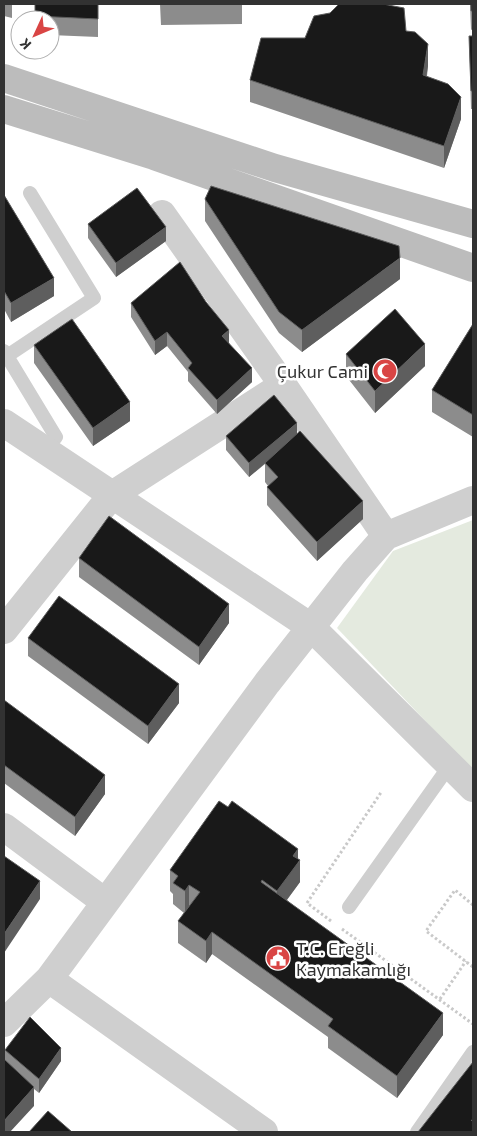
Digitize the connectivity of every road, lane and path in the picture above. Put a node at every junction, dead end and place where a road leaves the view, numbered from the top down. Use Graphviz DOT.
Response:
graph roads {
  1 [pos="4,78"];
  2 [pos="4,109"];
  3 [pos="30,193"];
  4 [pos="162,214"];
  5 [pos="473,224"];
  6 [pos="473,268"];
  7 [pos="5,354"];
  8 [pos="283,385"];
  9 [pos="4,423"];
  10 [pos="45,450"];
  11 [pos="112,495"];
  12 [pos="473,500"];
  13 [pos="386,536"];
  14 [pos="312,627"];
  15 [pos="4,630"];
  16 [pos="450,765"];
  17 [pos="473,788"];
  18 [pos="382,791"];
  19 [pos="4,827"];
  20 [pos="105,902"];
  21 [pos="473,905"];
  22 [pos="349,907"];
  23 [pos="466,961"];
  24 [pos="473,967"];
  25 [pos="49,979"];
  26 [pos="440,999"];
  27 [pos="4,1023"];
  28 [pos="473,1024"];
  29 [pos="473,1052"];
  30 [pos="264,1132"];
  31 [pos="417,1132"];
  1 -- 5 [label="main road"];
  2 -- 6 [label="main road"];
  3 -- 7 [label="lane"];
  4 -- 8 [label="street"];
  7 -- 10 [label="lane"];
  8 -- 11 [label="street"];
  8 -- 13 [label="street"];
  9 -- 10 [label="street"];
  10 -- 11 [label="street"];
  11 -- 14 [label="street"];
  11 -- 15 [label="street"];
  12 -- 13 [label="street"];
  13 -- 14 [label="street"];
  14 -- 16 [label="street"];
  14 -- 20 [label="street"];
  16 -- 17 [label="street"];
  16 -- 22 [label="lane"];
  18 -- 26 [label="path"];
  19 -- 20 [label="street"];
  20 -- 25 [label="street"];
  21 -- 23 [label="path"];
  23 -- 24 [label="path"];
  23 -- 26 [label="path"];
  25 -- 27 [label="street"];
  25 -- 30 [label="street"];
  26 -- 28 [label="path"];
  29 -- 31 [label="lane"];
}
